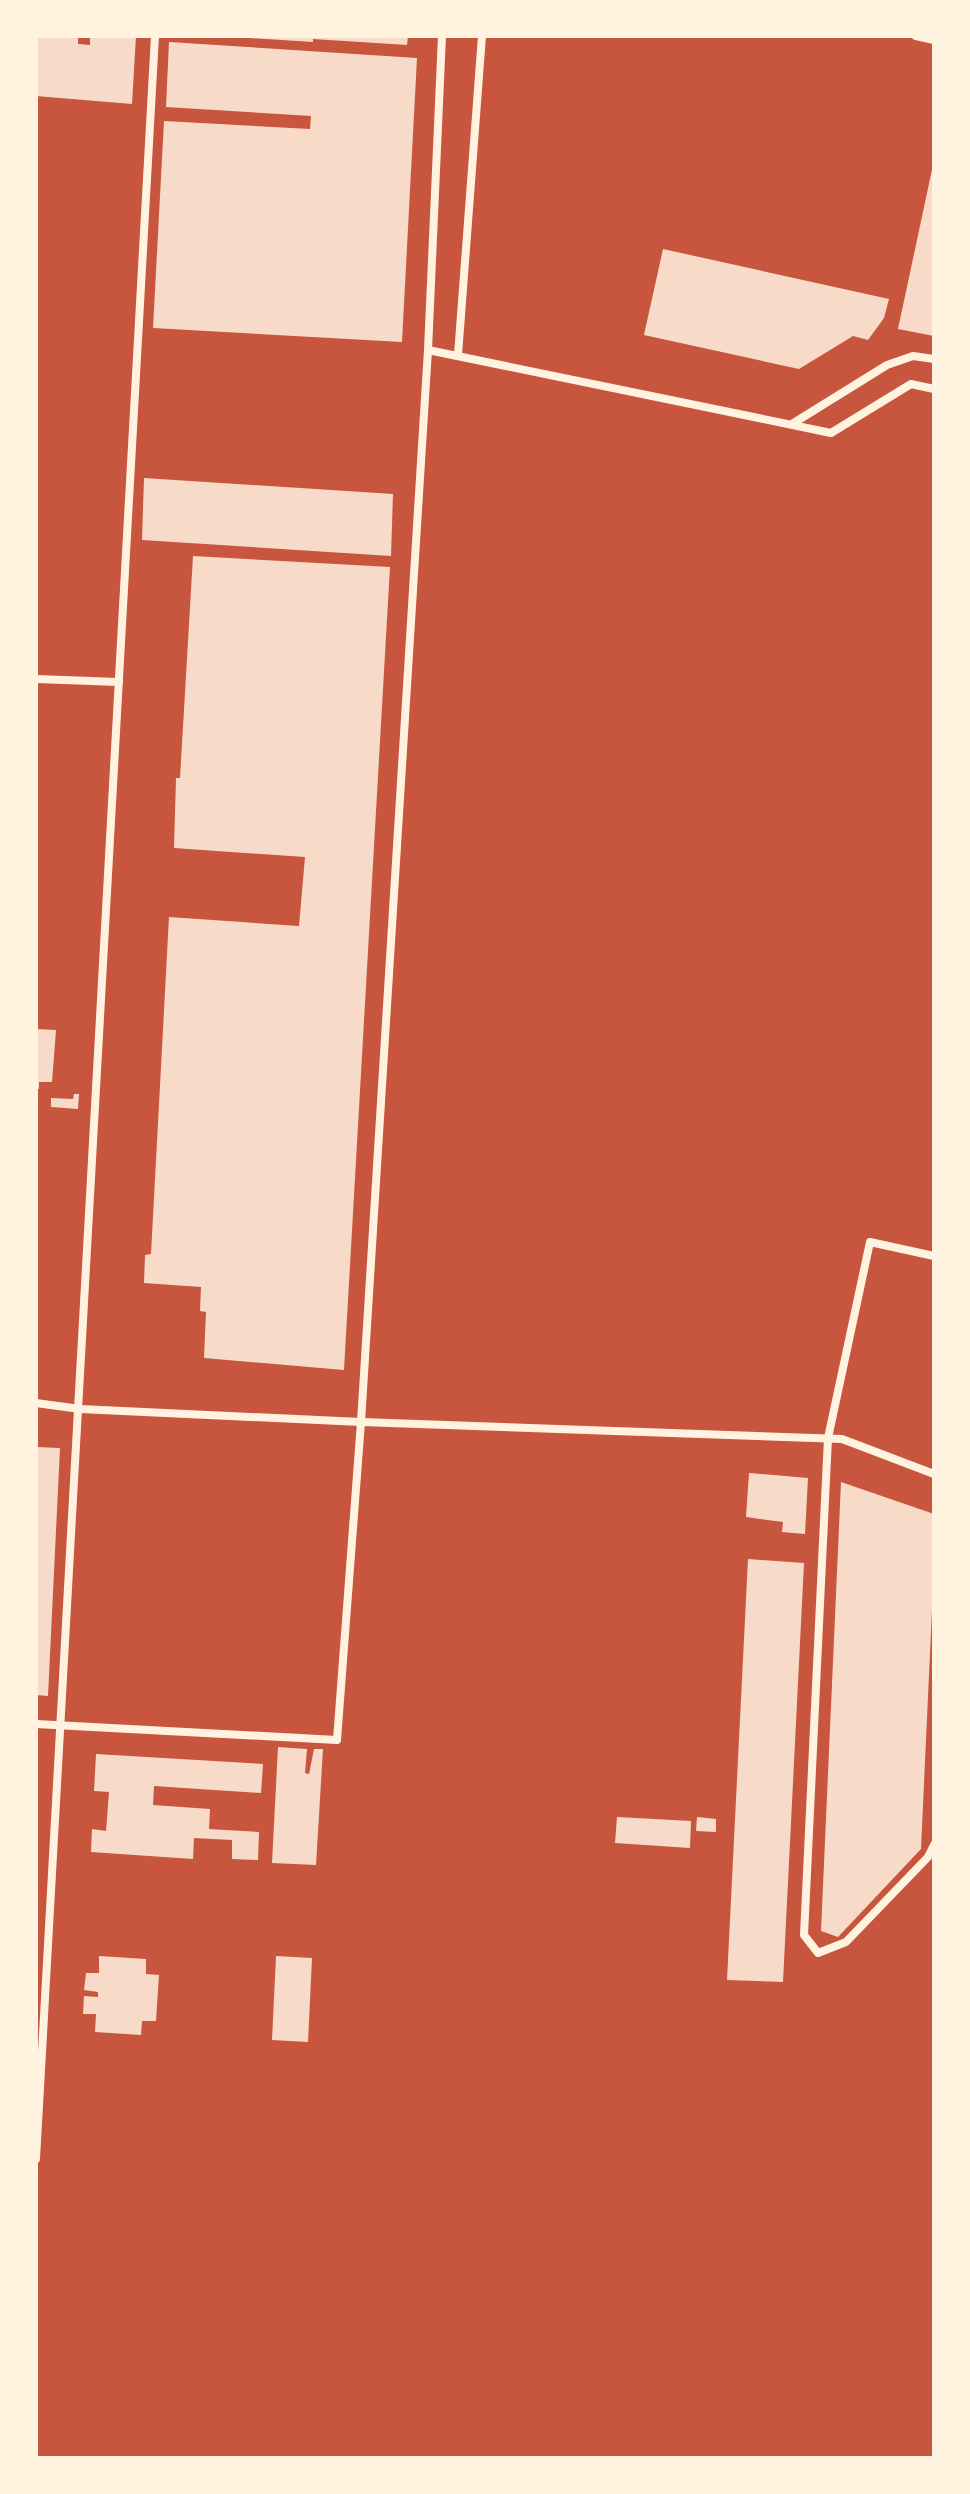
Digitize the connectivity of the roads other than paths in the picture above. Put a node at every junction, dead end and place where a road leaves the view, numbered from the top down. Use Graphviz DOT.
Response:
graph roads {
  1 [pos="155,36"];
  2 [pos="442,36"];
  3 [pos="482,36"];
  4 [pos="916,36"];
  5 [pos="934,40"];
  6 [pos="428,350"];
  7 [pos="458,355"];
  8 [pos="934,359"];
  9 [pos="934,389"];
  10 [pos="792,424"];
  11 [pos="36,679"];
  12 [pos="119,682"];
  13 [pos="934,1256"];
  14 [pos="36,1403"];
  15 [pos="80,1409"];
  16 [pos="361,1422"];
  17 [pos="828,1438"];
  18 [pos="934,1474"];
  19 [pos="36,1724"];
  20 [pos="62,1726"];
  21 [pos="934,1845"];
  22 [pos="36,2159"];
  1 -- 12 [label="street"];
  2 -- 6 [label="street"];
  3 -- 7 [label="street"];
  4 -- 5 [label="street"];
  6 -- 7 [label="street"];
  6 -- 16 [label="street"];
  7 -- 10 [label="street"];
  8 -- 10 [label="street"];
  9 -- 10 [label="street"];
  11 -- 12 [label="street"];
  12 -- 15 [label="street"];
  13 -- 17 [label="street"];
  14 -- 15 [label="street"];
  15 -- 16 [label="street"];
  15 -- 20 [label="street"];
  16 -- 17 [label="street"];
  16 -- 20 [label="street"];
  17 -- 18 [label="street"];
  17 -- 21 [label="street"];
  19 -- 20 [label="street"];
  20 -- 22 [label="street"];
}
